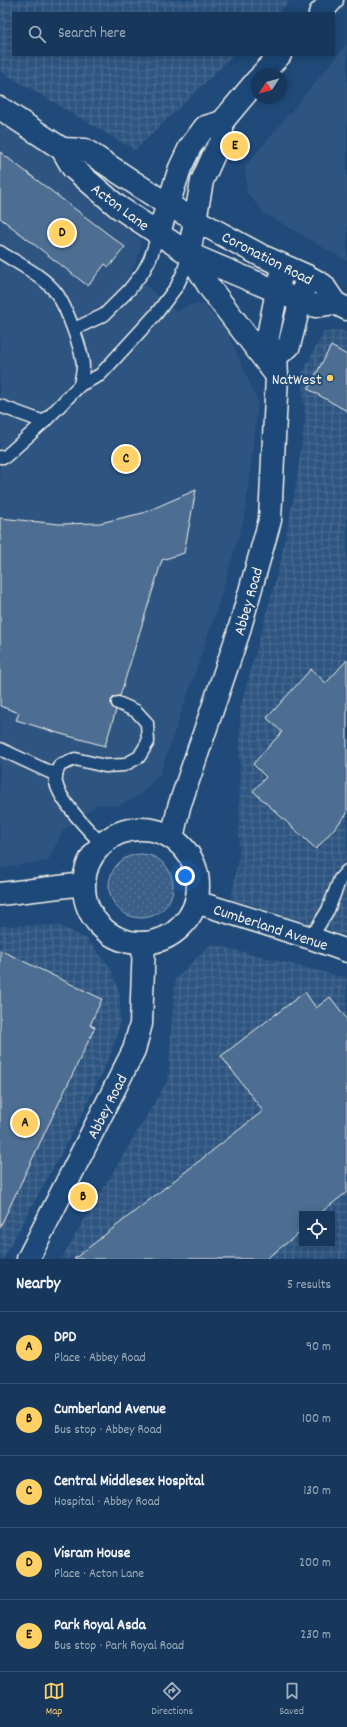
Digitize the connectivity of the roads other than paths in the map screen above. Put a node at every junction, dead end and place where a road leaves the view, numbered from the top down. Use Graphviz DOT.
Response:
graph roads {
  1 [pos="279,56"];
  2 [pos="268,68"];
  3 [pos="251,87"];
  4 [pos="0,108"];
  5 [pos="222,122"];
  6 [pos="62,149"];
  7 [pos="168,205"];
  8 [pos="194,220"];
  9 [pos="158,235"];
  10 [pos="0,252"];
  11 [pos="189,254"];
  12 [pos="284,266"];
  13 [pos="307,276"];
  14 [pos="277,291"];
  15 [pos="300,302"];
  16 [pos="341,306"];
  17 [pos="74,329"];
  18 [pos="277,366"];
  19 [pos="80,385"];
  20 [pos="0,406"];
  21 [pos="44,422"];
  22 [pos="0,457"];
  23 [pos="118,703"];
  24 [pos="0,749"];
  25 [pos="56,775"];
  26 [pos="172,838"];
  27 [pos="102,844"];
  28 [pos="347,871"];
  29 [pos="84,884"];
  30 [pos="0,894"];
  31 [pos="196,902"];
  32 [pos="311,938"];
  33 [pos="144,943"];
  34 [pos="347,952"];
  35 [pos="28,1259"];
  1 -- 2 [label="street"];
  3 -- 5 [label="street"];
  4 -- 6 [label="street, Acton Lane"];
  5 -- 7 [label="street"];
  5 -- 8 [label="street"];
  6 -- 7 [label="street, Acton Lane"];
  6 -- 9 [label="street, Acton Lane"];
  7 -- 8 [label="street, Acton Lane"];
  7 -- 9 [label="street"];
  8 -- 11 [label="street"];
  8 -- 12 [label="street, Coronation Road"];
  9 -- 11 [label="street, Acton Lane"];
  9 -- 17 [label="lane"];
  10 -- 17 [label="lane"];
  11 -- 14 [label="street, Coronation Road"];
  11 -- 18 [label="street"];
  11 -- 19 [label="lane"];
  12 -- 13 [label="street, Coronation Road"];
  12 -- 14 [label="street, Abbey Road"];
  13 -- 15 [label="street"];
  13 -- 16 [label="street, Coronation Road"];
  14 -- 15 [label="street, Coronation Road"];
  14 -- 18 [label="street, Abbey Road"];
  15 -- 16 [label="street, Coronation Road"];
  15 -- 18 [label="street"];
  17 -- 19 [label="lane"];
  18 -- 26 [label="street, Abbey Road"];
  19 -- 21 [label="lane"];
  20 -- 21 [label="lane"];
  21 -- 22 [label="lane"];
  23 -- 25 [label="lane"];
  24 -- 25 [label="lane"];
  25 -- 27 [label="lane"];
  26 -- 27 [label="street"];
  26 -- 31 [label="street"];
  27 -- 29 [label="street"];
  28 -- 32 [label="lane"];
  29 -- 30 [label="street"];
  29 -- 33 [label="street"];
  31 -- 32 [label="street, Cumberland Avenue"];
  31 -- 33 [label="street"];
  32 -- 34 [label="street, Cumberland Avenue"];
  33 -- 35 [label="street, Abbey Road"];
}
